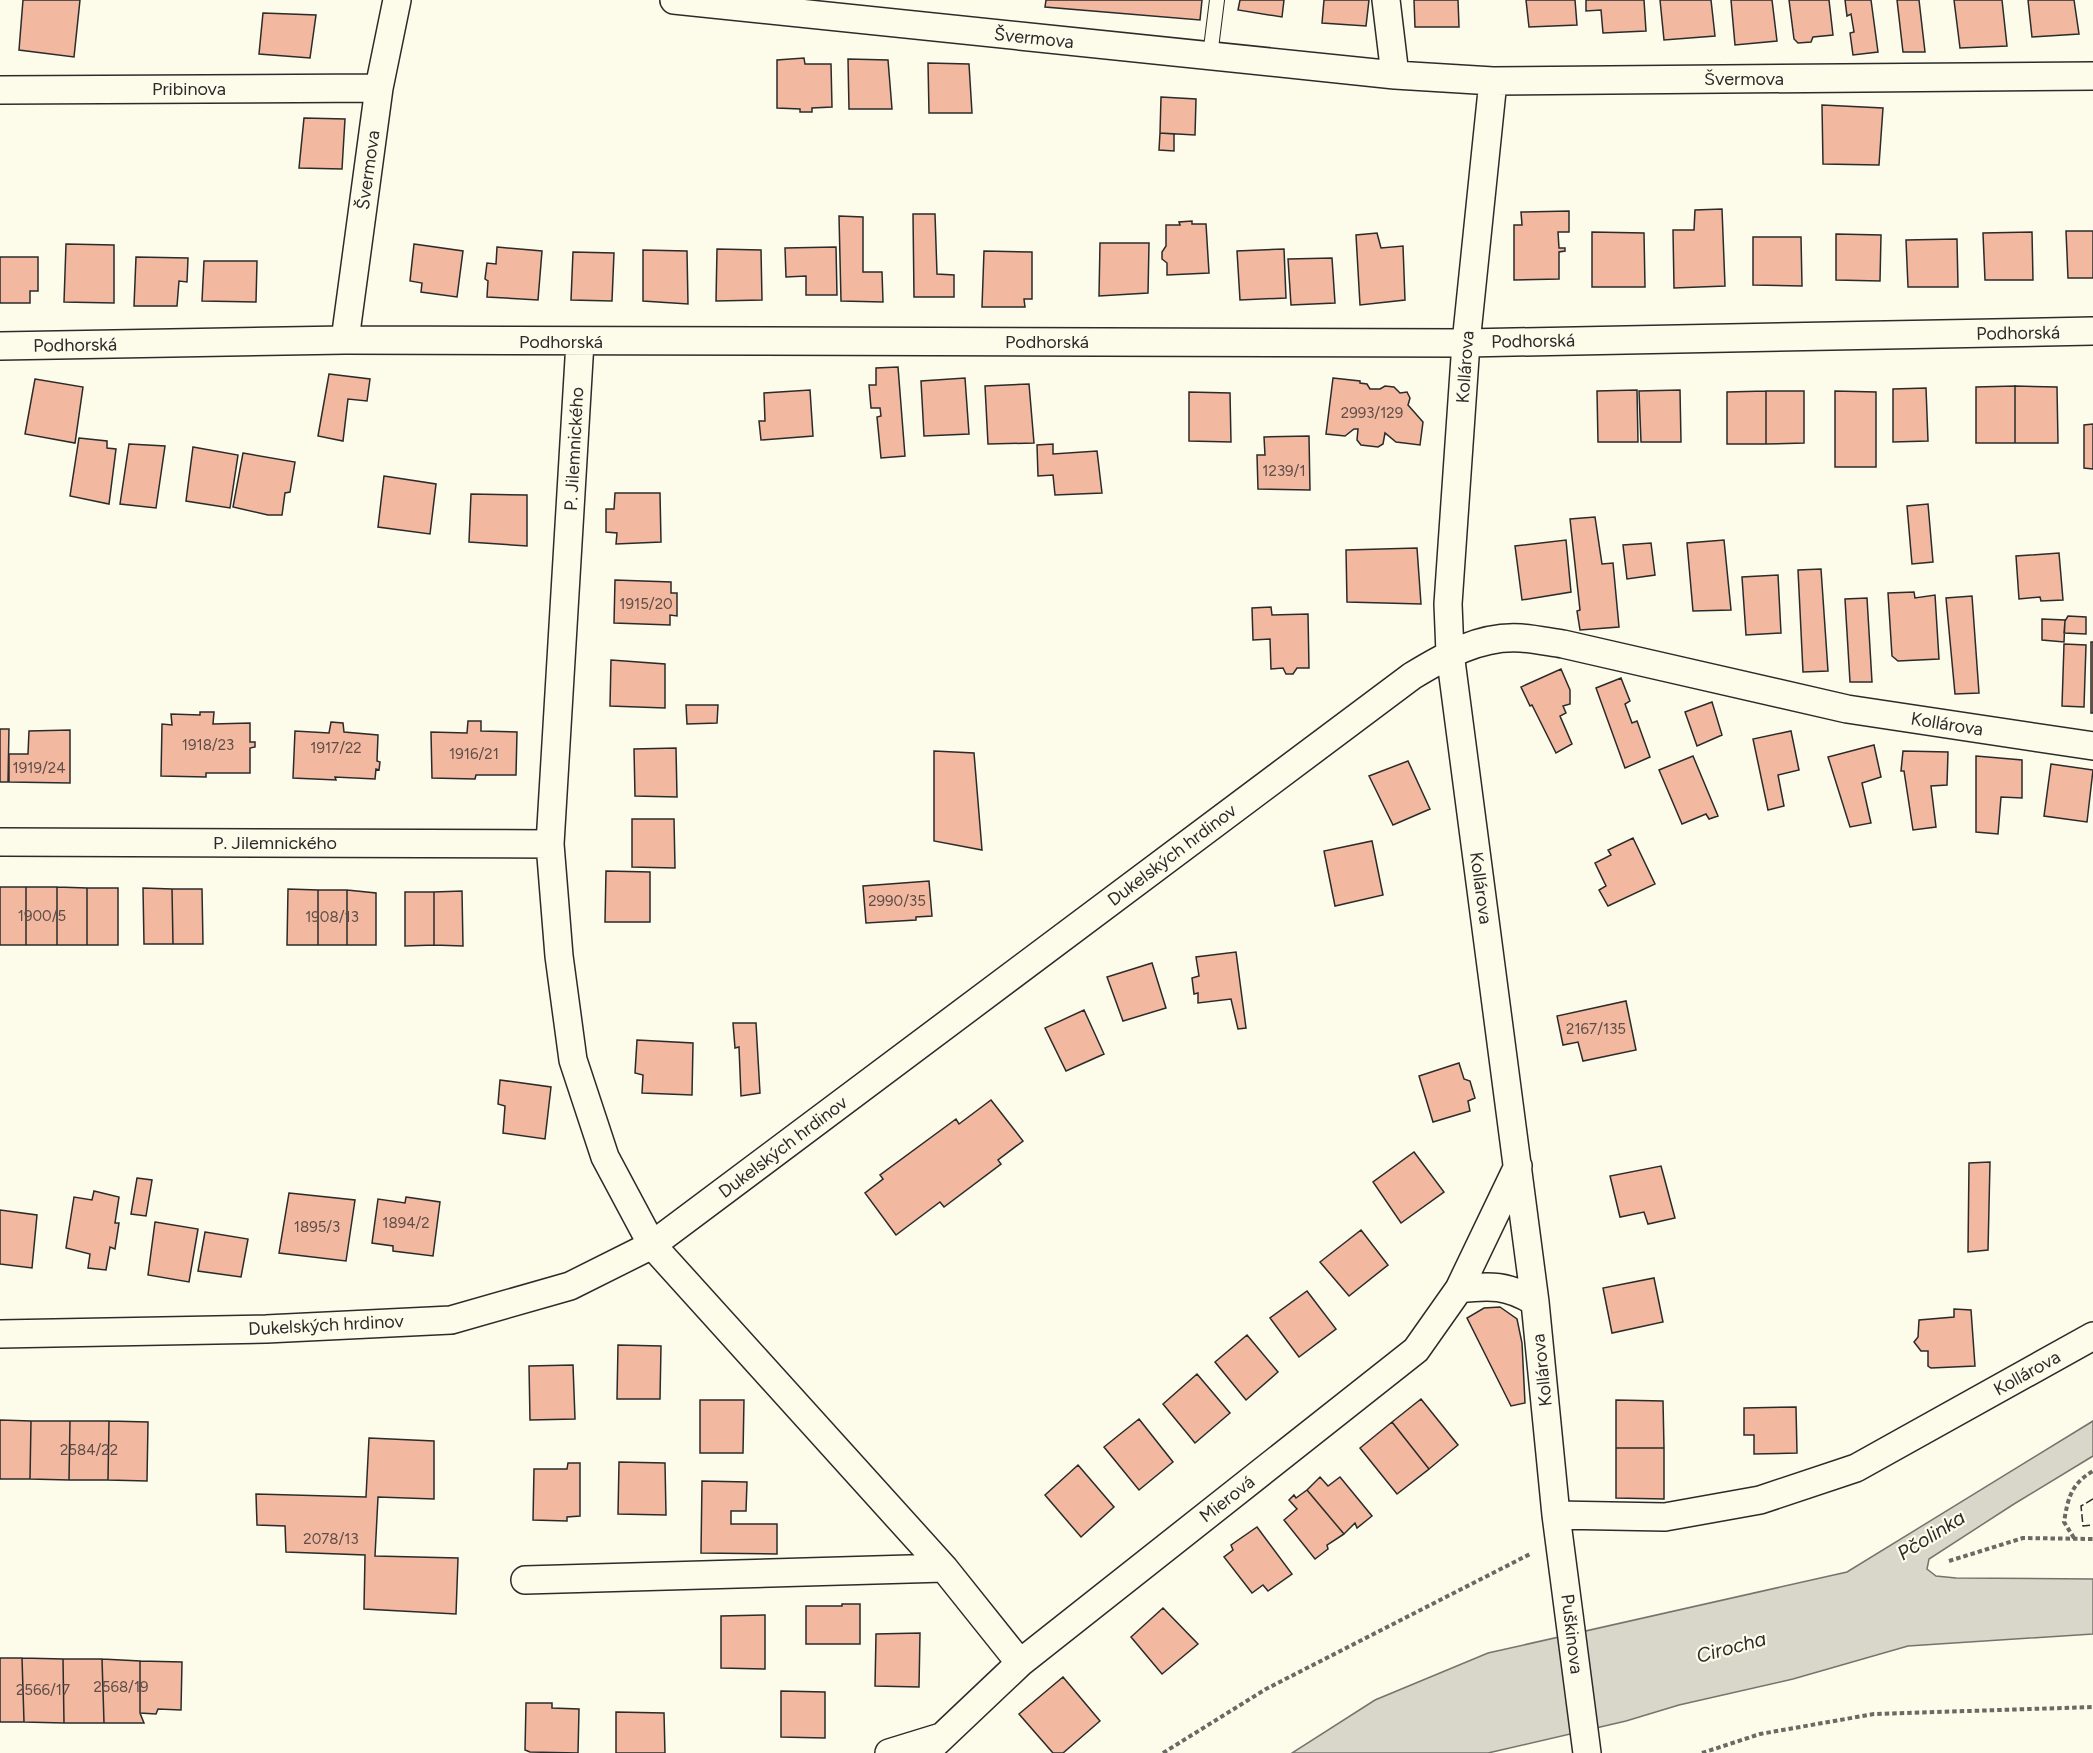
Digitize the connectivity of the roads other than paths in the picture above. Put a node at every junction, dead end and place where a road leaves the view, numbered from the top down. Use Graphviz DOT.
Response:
graph roads {
  1 [pos="397,0"];
  2 [pos="674,0"];
  3 [pos="1217,0"];
  4 [pos="1386,0"];
  5 [pos="1210,56"];
  6 [pos="1395,75"];
  7 [pos="2093,76"];
  8 [pos="1493,81"];
  9 [pos="379,88"];
  10 [pos="0,90"];
  11 [pos="2093,331"];
  12 [pos="345,340"];
  13 [pos="580,342"];
  14 [pos="1466,343"];
  15 [pos="0,346"];
  16 [pos="1450,653"];
  17 [pos="2093,746"];
  18 [pos="0,842"];
  19 [pos="550,844"];
  20 [pos="1518,1166"];
  21 [pos="652,1245"];
  22 [pos="1459,1289"];
  23 [pos="1535,1302"];
  24 [pos="0,1334"];
  25 [pos="2093,1336"];
  26 [pos="1558,1532"];
  27 [pos="944,1568"];
  28 [pos="525,1580"];
  29 [pos="1020,1663"];
  30 [pos="933,1745"];
  31 [pos="889,1753"];
  32 [pos="1587,1753"];
  1 -- 9 [label="street, Švermova"];
  2 -- 5 [label="street, Švermova"];
  3 -- 5 [label="lane"];
  4 -- 6 [label="street"];
  5 -- 6 [label="street, Švermova"];
  6 -- 8 [label="street, Švermova"];
  7 -- 8 [label="street, Švermova"];
  8 -- 14 [label="street, Kollárova"];
  9 -- 10 [label="street, Pribinova"];
  9 -- 12 [label="street, Švermova"];
  11 -- 14 [label="street, Podhorská"];
  12 -- 13 [label="street, Podhorská"];
  12 -- 15 [label="street, Podhorská"];
  13 -- 14 [label="street, Podhorská"];
  13 -- 19 [label="street, P. Jilemnického"];
  14 -- 16 [label="street, Kollárova"];
  16 -- 17 [label="street, Kollárova"];
  16 -- 20 [label="street, Kollárova"];
  16 -- 21 [label="street, Dukelských hrdinov"];
  18 -- 19 [label="street, P. Jilemnického"];
  19 -- 21 [label="street, P. Jilemnického"];
  20 -- 22 [label="street, Mierová"];
  20 -- 23 [label="street, Kollárova"];
  21 -- 24 [label="street, Dukelských hrdinov"];
  21 -- 27 [label="street, P. Jilemnického"];
  22 -- 23 [label="street"];
  22 -- 29 [label="street, Mierová"];
  23 -- 26 [label="street, Kollárova"];
  25 -- 26 [label="street, Kollárova"];
  26 -- 32 [label="street, Puškinova"];
  27 -- 28 [label="street"];
  27 -- 29 [label="street, P. Jilemnického"];
  29 -- 30 [label="street, Mierová"];
  30 -- 31 [label="street"];
}
